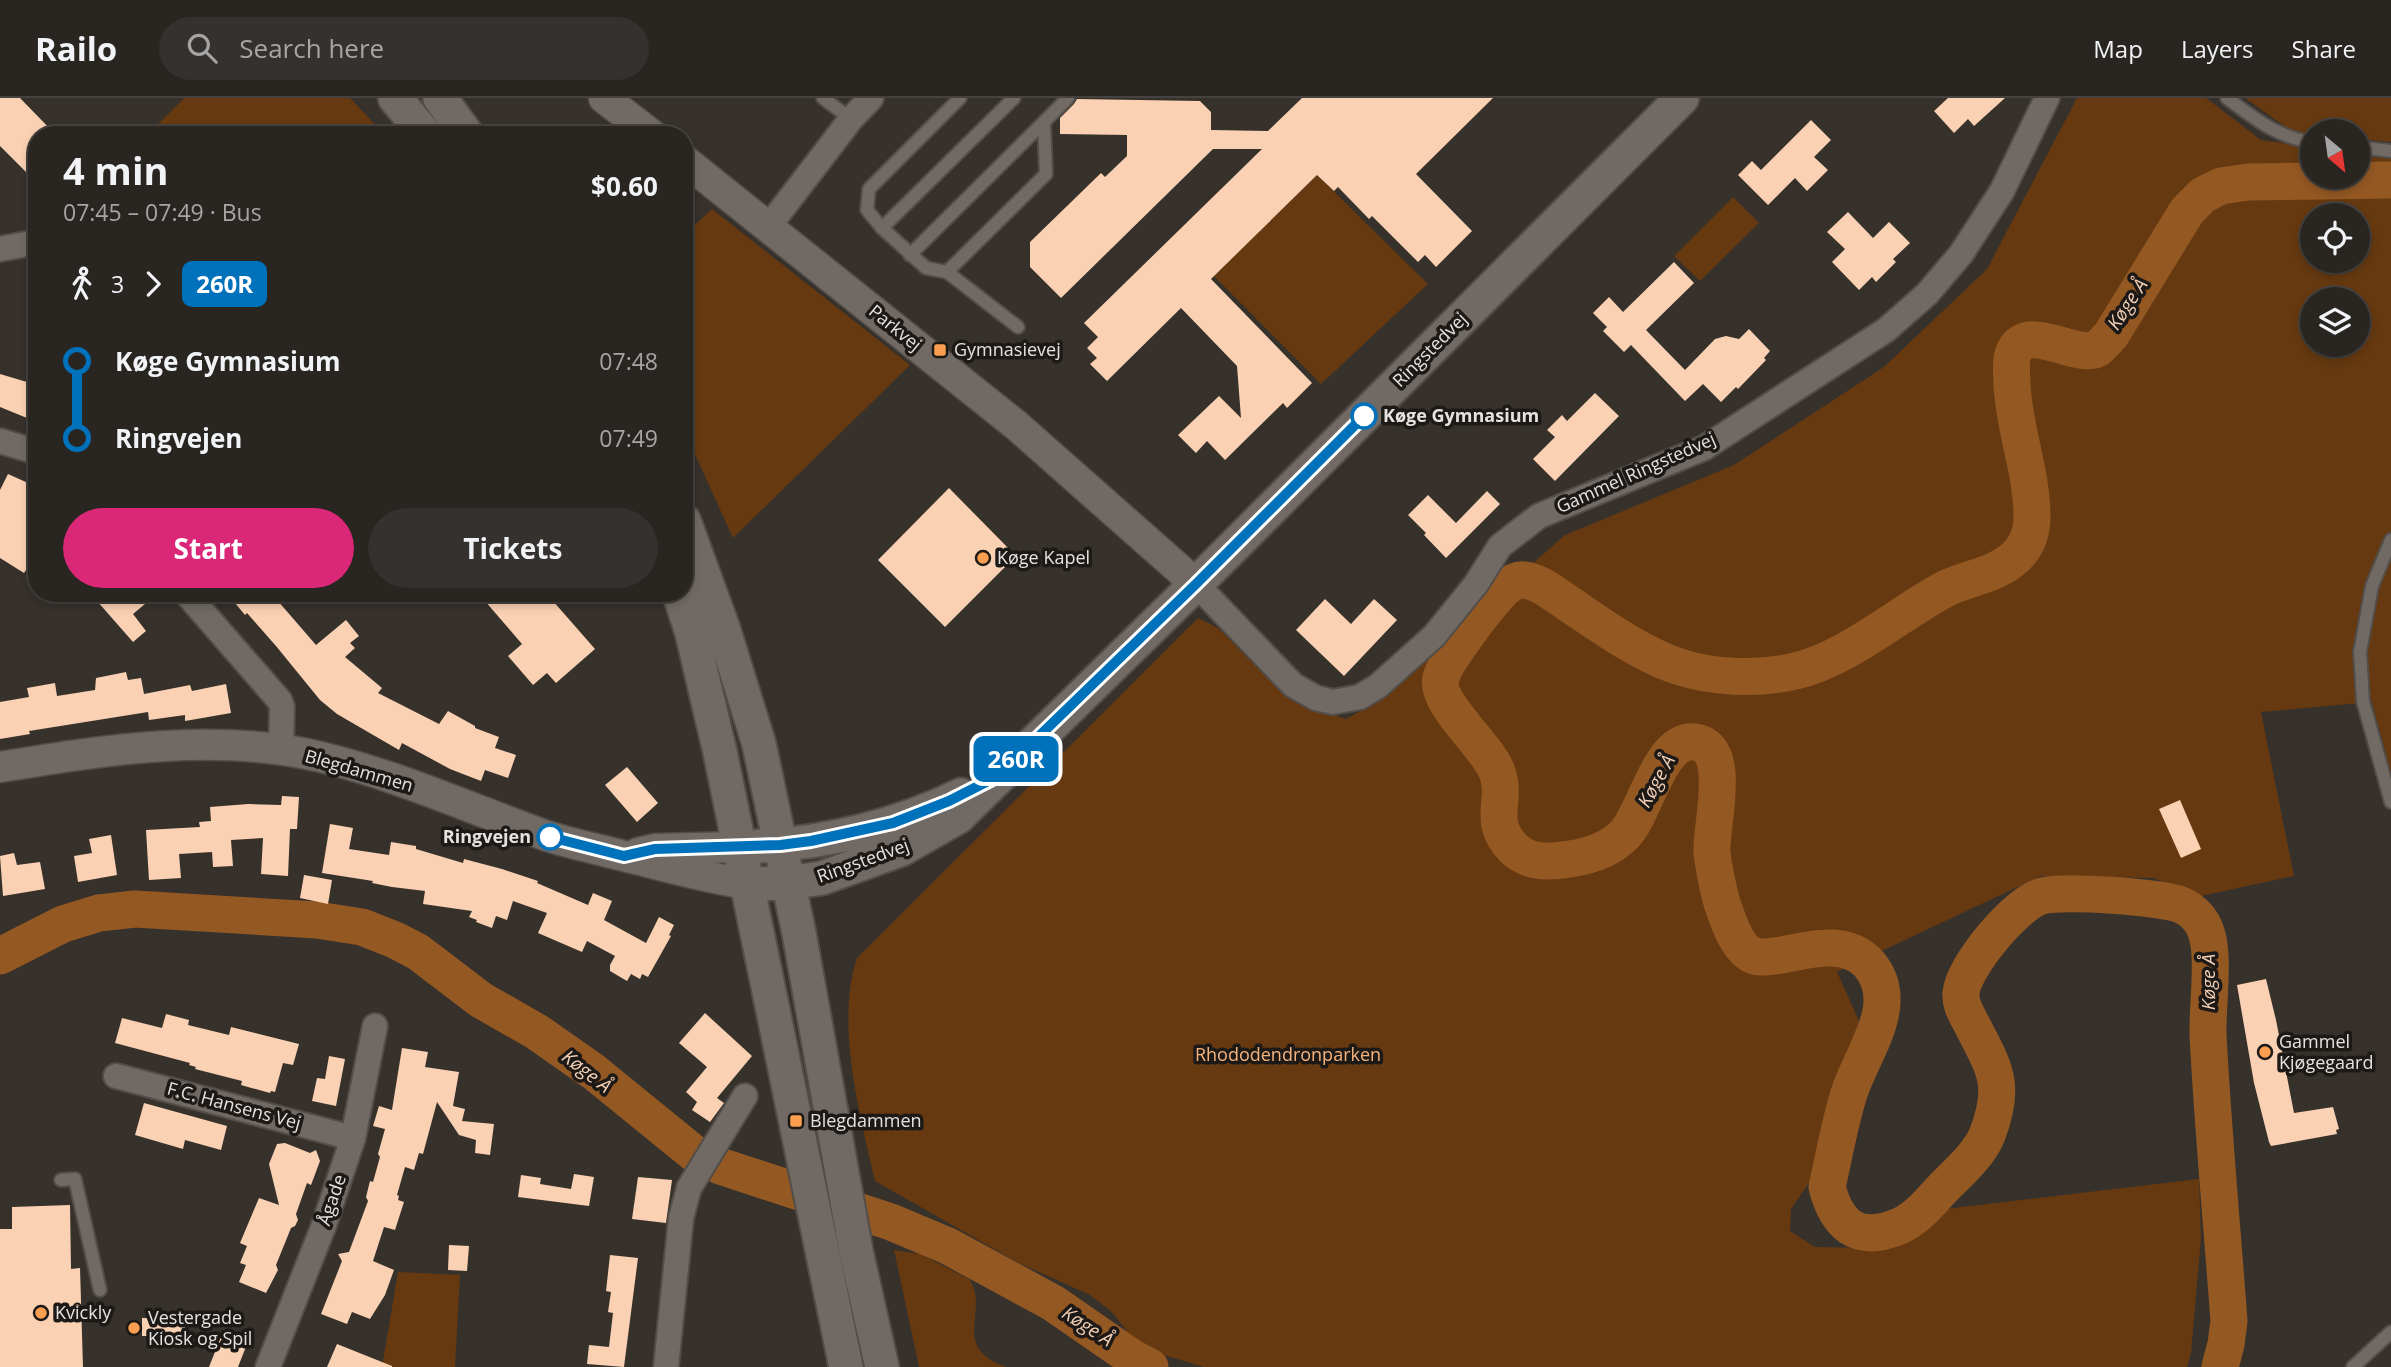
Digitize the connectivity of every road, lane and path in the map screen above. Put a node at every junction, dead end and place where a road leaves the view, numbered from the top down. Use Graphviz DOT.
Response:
graph roads {
  1 [pos="395,98"];
  2 [pos="440,98"];
  3 [pos="604,98"];
  4 [pos="823,98"];
  5 [pos="871,98"];
  6 [pos="960,98"];
  7 [pos="1014,98"];
  8 [pos="1068,98"];
  9 [pos="1682,98"];
  10 [pos="2048,98"];
  11 [pos="2227,98"];
  12 [pos="851,119"];
  13 [pos="1044,122"];
  14 [pos="418,126"];
  15 [pos="460,126"];
  16 [pos="640,126"];
  17 [pos="2300,141"];
  18 [pos="2370,149"];
  19 [pos="2391,151"];
  20 [pos="693,167"];
  21 [pos="769,226"];
  22 [pos="882,228"];
  23 [pos="28,244"];
  24 [pos="0,249"];
  25 [pos="910,255"];
  26 [pos="947,272"];
  27 [pos="1018,327"];
  28 [pos="0,441"];
  29 [pos="28,450"];
  30 [pos="2391,540"];
  31 [pos="693,546"];
  32 [pos="1196,584"];
  33 [pos="194,602"];
  34 [pos="682,602"];
  35 [pos="281,751"];
  36 [pos="0,766"];
  37 [pos="998,776"];
  38 [pos="2391,802"];
  39 [pos="780,845"];
  40 [pos="740,847"];
  41 [pos="624,856"];
  42 [pos="788,883"];
  43 [pos="748,884"];
  44 [pos="375,1026"];
  45 [pos="116,1076"];
  46 [pos="745,1097"];
  47 [pos="353,1138"];
  48 [pos="61,1180"];
  49 [pos="100,1290"];
  50 [pos="2391,1332"];
  51 [pos="268,1367"];
  52 [pos="666,1367"];
  53 [pos="846,1367"];
  54 [pos="881,1367"];
  55 [pos="2353,1367"];
  1 -- 14 [label="main road"];
  2 -- 15 [label="main road"];
  3 -- 16 [label="street"];
  4 -- 12 [label="lane"];
  5 -- 12 [label="street"];
  6 -- 22 [label="lane"];
  7 -- 22 [label="lane"];
  8 -- 13 [label="lane"];
  9 -- 32 [label="main road, Ringstedvej"];
  10 -- 32 [label="street, Gammel Ringstedvej"];
  11 -- 17 [label="lane"];
  12 -- 21 [label="street"];
  13 -- 25 [label="lane"];
  13 -- 26 [label="lane"];
  18 -- 19 [label="lane"];
  20 -- 21 [label="street, Parkvej"];
  21 -- 32 [label="street, Parkvej"];
  22 -- 25 [label="lane"];
  23 -- 24 [label="street"];
  25 -- 26 [label="lane"];
  26 -- 27 [label="lane"];
  28 -- 29 [label="street"];
  30 -- 38 [label="lane"];
  31 -- 39 [label="main road"];
  32 -- 37 [label="main road, Ringstedvej"];
  33 -- 35 [label="street"];
  34 -- 40 [label="main road"];
  35 -- 36 [label="street, Blegdammen"];
  35 -- 41 [label="street, Blegdammen"];
  37 -- 39 [label="main road, Ringstedvej"];
  37 -- 42 [label="main road, Ringstedvej"];
  39 -- 40 [label="main road, Ringstedvej"];
  39 -- 42 [label="main road"];
  40 -- 41 [label="street, Blegdammen"];
  40 -- 43 [label="main road"];
  41 -- 43 [label="street, Blegdammen"];
  42 -- 43 [label="main road, Ringstedvej"];
  42 -- 54 [label="main road"];
  43 -- 53 [label="main road"];
  44 -- 47 [label="street, Ågade"];
  45 -- 47 [label="street, F.C. Hansens Vej"];
  46 -- 52 [label="street"];
  47 -- 51 [label="street, Ågade"];
  48 -- 49 [label="lane"];
  50 -- 55 [label="lane"];
}
